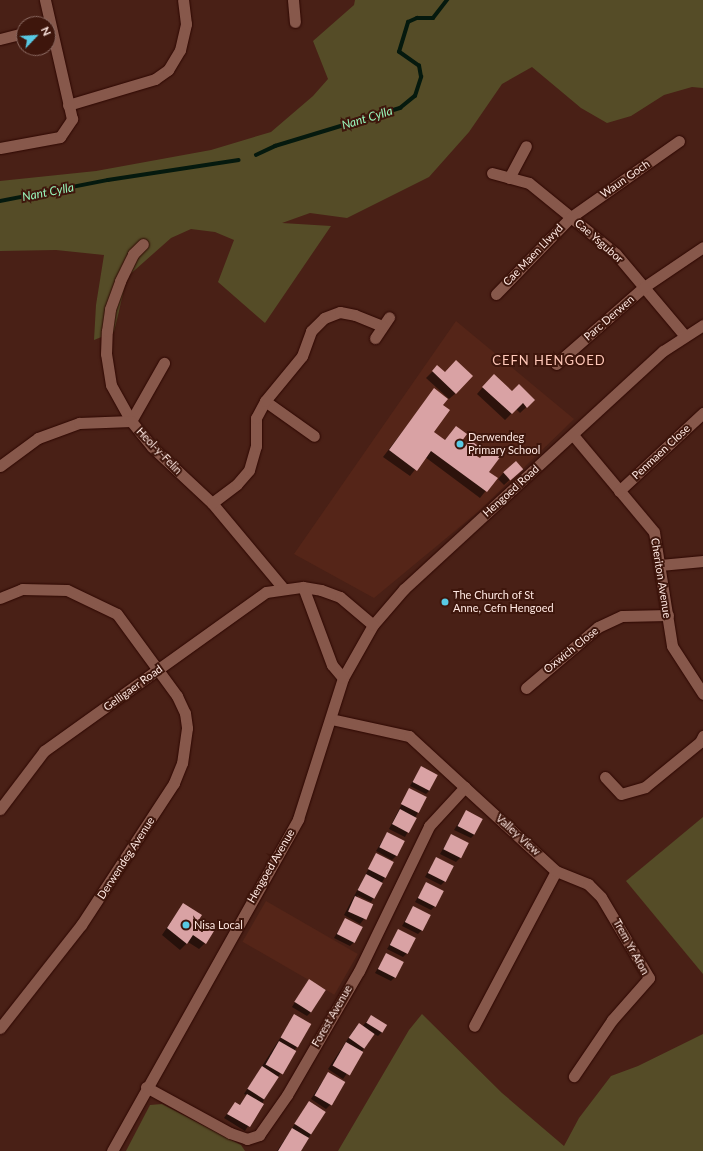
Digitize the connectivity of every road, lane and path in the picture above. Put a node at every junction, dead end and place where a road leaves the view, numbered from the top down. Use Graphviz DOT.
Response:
graph roads {
  1 [pos="45,0"];
  2 [pos="183,0"];
  3 [pos="293,0"];
  4 [pos="47,16"];
  5 [pos="295,22"];
  6 [pos="16,35"];
  7 [pos="0,39"];
  8 [pos="56,55"];
  9 [pos="68,105"];
  10 [pos="679,141"];
  11 [pos="526,146"];
  12 [pos="0,148"];
  13 [pos="492,173"];
  14 [pos="509,178"];
  15 [pos="571,217"];
  16 [pos="143,244"];
  17 [pos="703,247"];
  18 [pos="644,287"];
  19 [pos="496,294"];
  20 [pos="703,325"];
  21 [pos="685,336"];
  22 [pos="375,338"];
  23 [pos="164,363"];
  24 [pos="556,364"];
  25 [pos="264,401"];
  26 [pos="703,413"];
  27 [pos="131,421"];
  28 [pos="573,435"];
  29 [pos="314,436"];
  30 [pos="0,466"];
  31 [pos="619,491"];
  32 [pos="212,504"];
  33 [pos="703,561"];
  34 [pos="660,565"];
  35 [pos="303,587"];
  36 [pos="283,588"];
  37 [pos="0,598"];
  38 [pos="668,615"];
  39 [pos="372,625"];
  40 [pos="160,670"];
  41 [pos="343,678"];
  42 [pos="526,688"];
  43 [pos="703,694"];
  44 [pos="331,719"];
  45 [pos="703,736"];
  46 [pos="605,776"];
  47 [pos="465,787"];
  48 [pos="0,809"];
  49 [pos="556,871"];
  50 [pos="474,1026"];
  51 [pos="0,1028"];
  52 [pos="574,1076"];
  53 [pos="146,1087"];
  54 [pos="112,1151"];
  1 -- 4 [label="street"];
  2 -- 9 [label="street"];
  3 -- 5 [label="street"];
  6 -- 7 [label="street"];
  8 -- 9 [label="street"];
  9 -- 12 [label="street"];
  10 -- 15 [label="street, Waun Goch"];
  11 -- 14 [label="street"];
  13 -- 14 [label="street, Cae Ysgubor"];
  14 -- 15 [label="street, Cae Ysgubor"];
  15 -- 18 [label="street, Cae Ysgubor"];
  15 -- 19 [label="street, Cae Maen Llwyd"];
  16 -- 27 [label="street"];
  17 -- 18 [label="street, Parc Derwen"];
  18 -- 21 [label="street, Cae Ysgubor"];
  18 -- 24 [label="street, Parc Derwen"];
  20 -- 21 [label="street, Hengoed Road"];
  21 -- 28 [label="street, Hengoed Road"];
  22 -- 25 [label="street"];
  23 -- 27 [label="street"];
  25 -- 29 [label="street"];
  25 -- 32 [label="street"];
  26 -- 31 [label="street, Penmaen Close"];
  27 -- 30 [label="street, Heol-y-Felin"];
  27 -- 32 [label="street, Heol-y-Felin"];
  28 -- 31 [label="street, Cheriton Avenue"];
  28 -- 39 [label="street, Hengoed Road"];
  31 -- 34 [label="street, Cheriton Avenue"];
  32 -- 36 [label="street, Heol-y-Felin"];
  33 -- 34 [label="street"];
  34 -- 38 [label="street, Cheriton Avenue"];
  35 -- 36 [label="street, Gelligaer Road"];
  35 -- 39 [label="street, Gelligaer Road"];
  35 -- 41 [label="street"];
  36 -- 40 [label="street, Gelligaer Road"];
  37 -- 40 [label="street, Derwendeg Avenue"];
  38 -- 42 [label="street, Oxwich Close"];
  38 -- 43 [label="street, Cheriton Avenue"];
  39 -- 41 [label="street, Hengoed Road"];
  40 -- 48 [label="street, Gelligaer Road"];
  40 -- 51 [label="street, Derwendeg Avenue"];
  41 -- 44 [label="street, Hengoed Avenue"];
  44 -- 47 [label="street, Valley View"];
  44 -- 53 [label="street, Hengoed Avenue"];
  45 -- 46 [label="street"];
  47 -- 49 [label="street, Valley View"];
  47 -- 53 [label="street, Forest Avenue"];
  49 -- 50 [label="street"];
  49 -- 52 [label="street, Trem Yr Afon"];
  53 -- 54 [label="street, Hengoed Avenue"];
}
